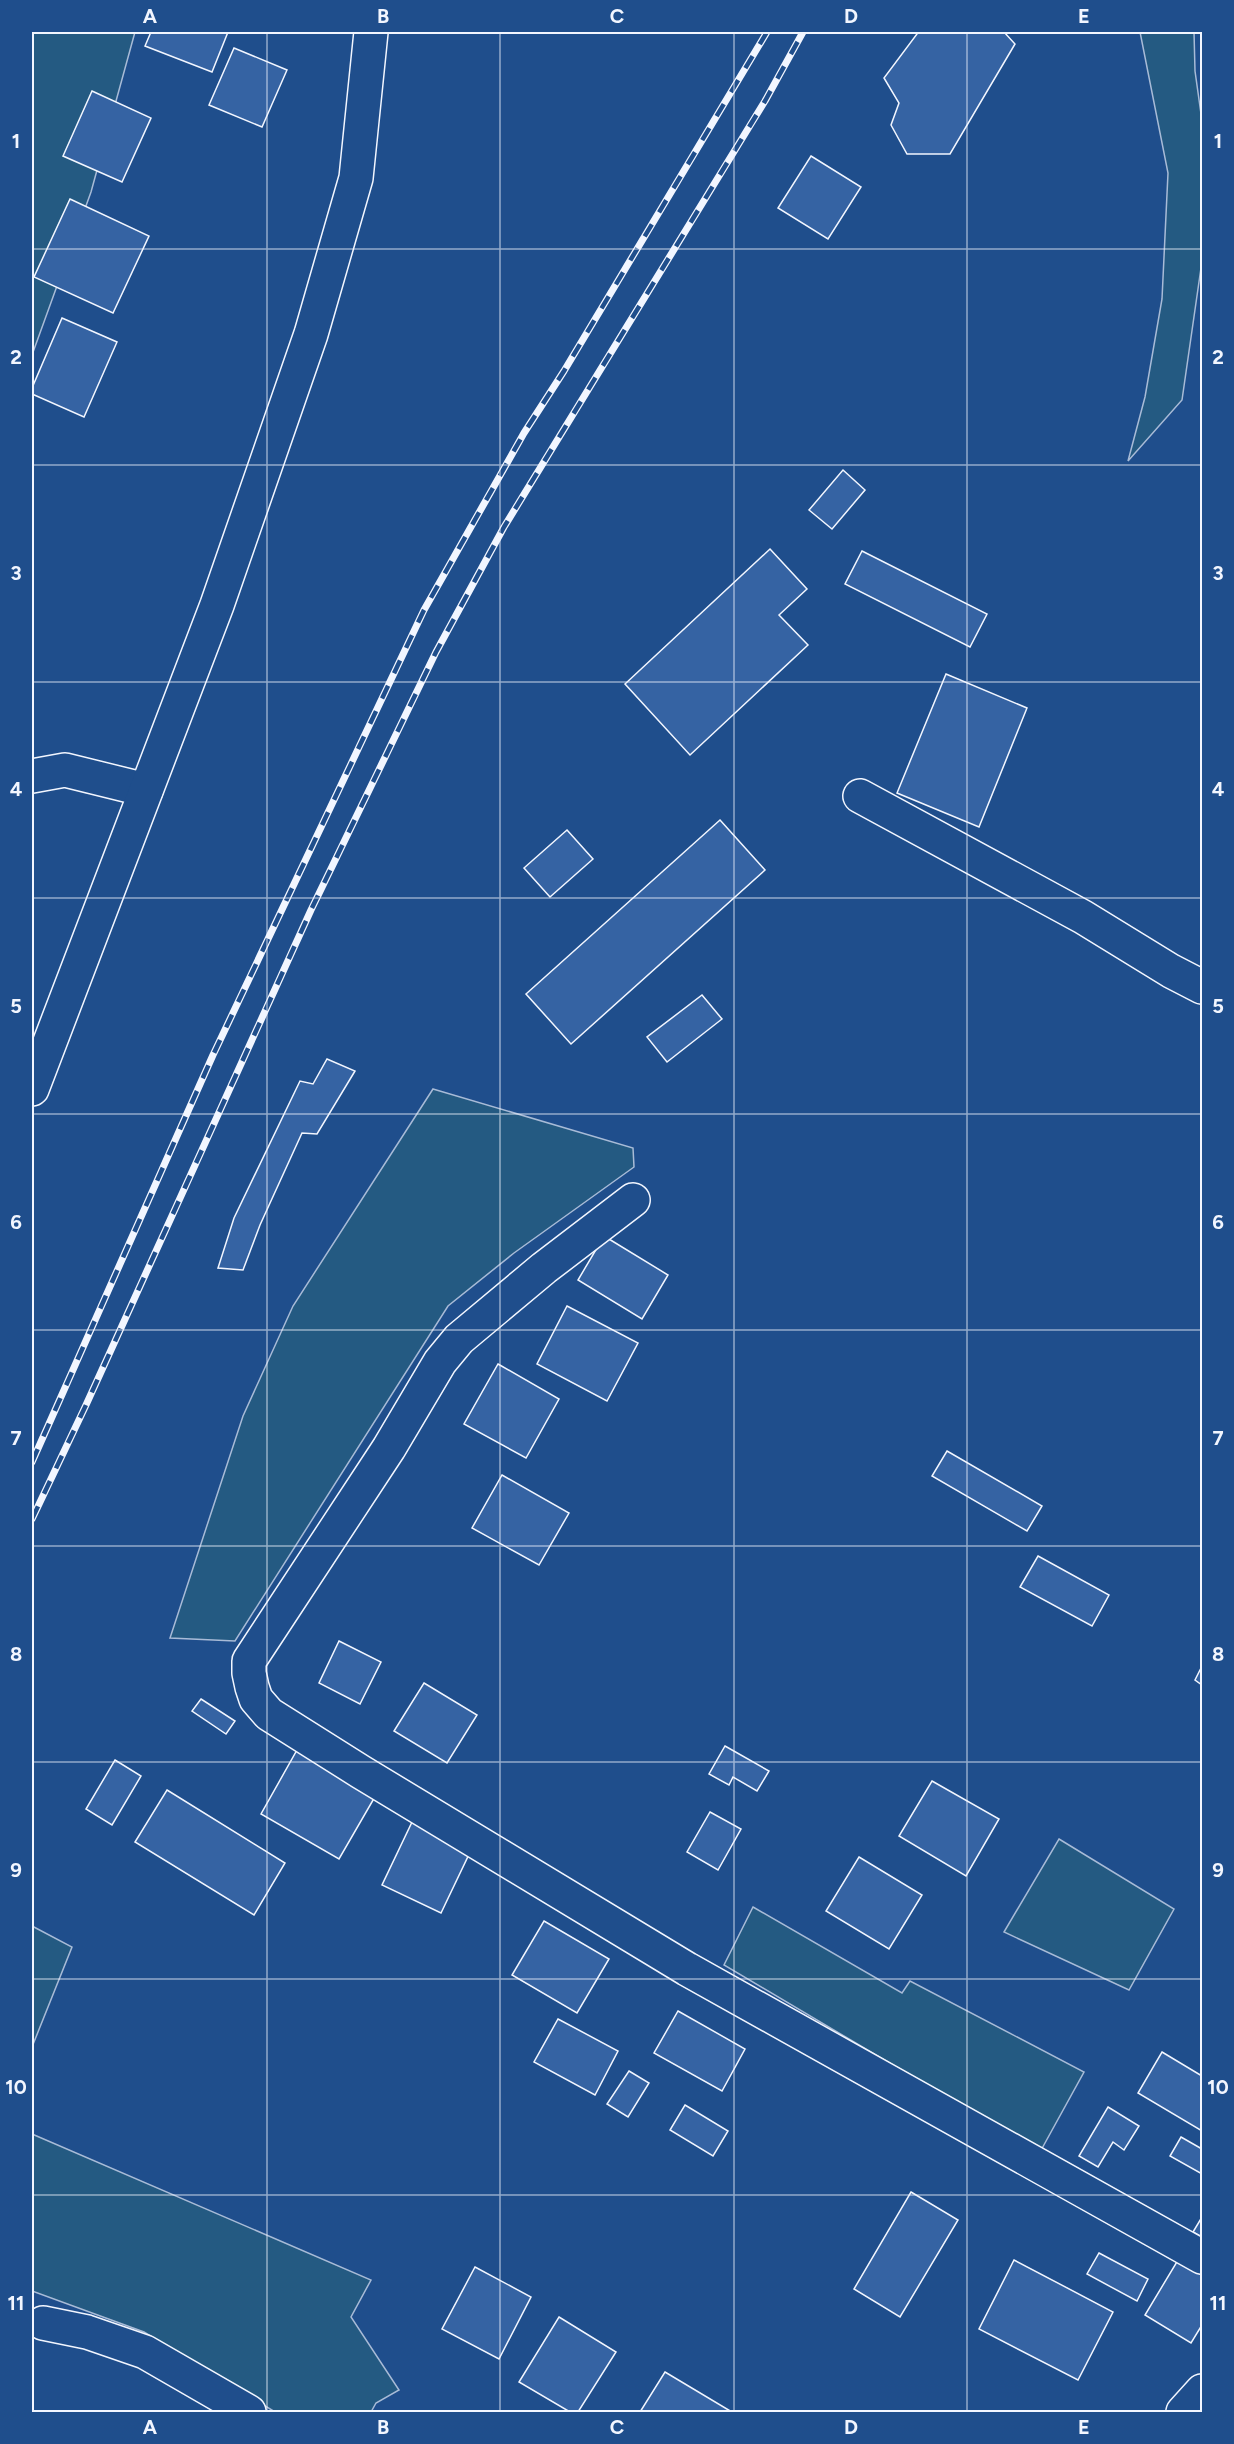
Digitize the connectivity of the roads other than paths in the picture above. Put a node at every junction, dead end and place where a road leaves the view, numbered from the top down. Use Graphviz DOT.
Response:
graph roads {
  1 [pos="371,32"];
  2 [pos="32,776"];
  3 [pos="146,790"];
  4 [pos="860,795"];
  5 [pos="1203,987"];
  6 [pos="32,1089"];
  7 [pos="633,1200"];
  8 [pos="1203,2256"];
  9 [pos="43,2323"];
  10 [pos="1203,2391"];
  11 [pos="249,2412"];
  12 [pos="1183,2412"];
  1 -- 3 [label="street"];
  2 -- 3 [label="street"];
  3 -- 6 [label="street"];
  4 -- 5 [label="street"];
  7 -- 8 [label="street"];
  9 -- 11 [label="street"];
  10 -- 12 [label="street"];
}
